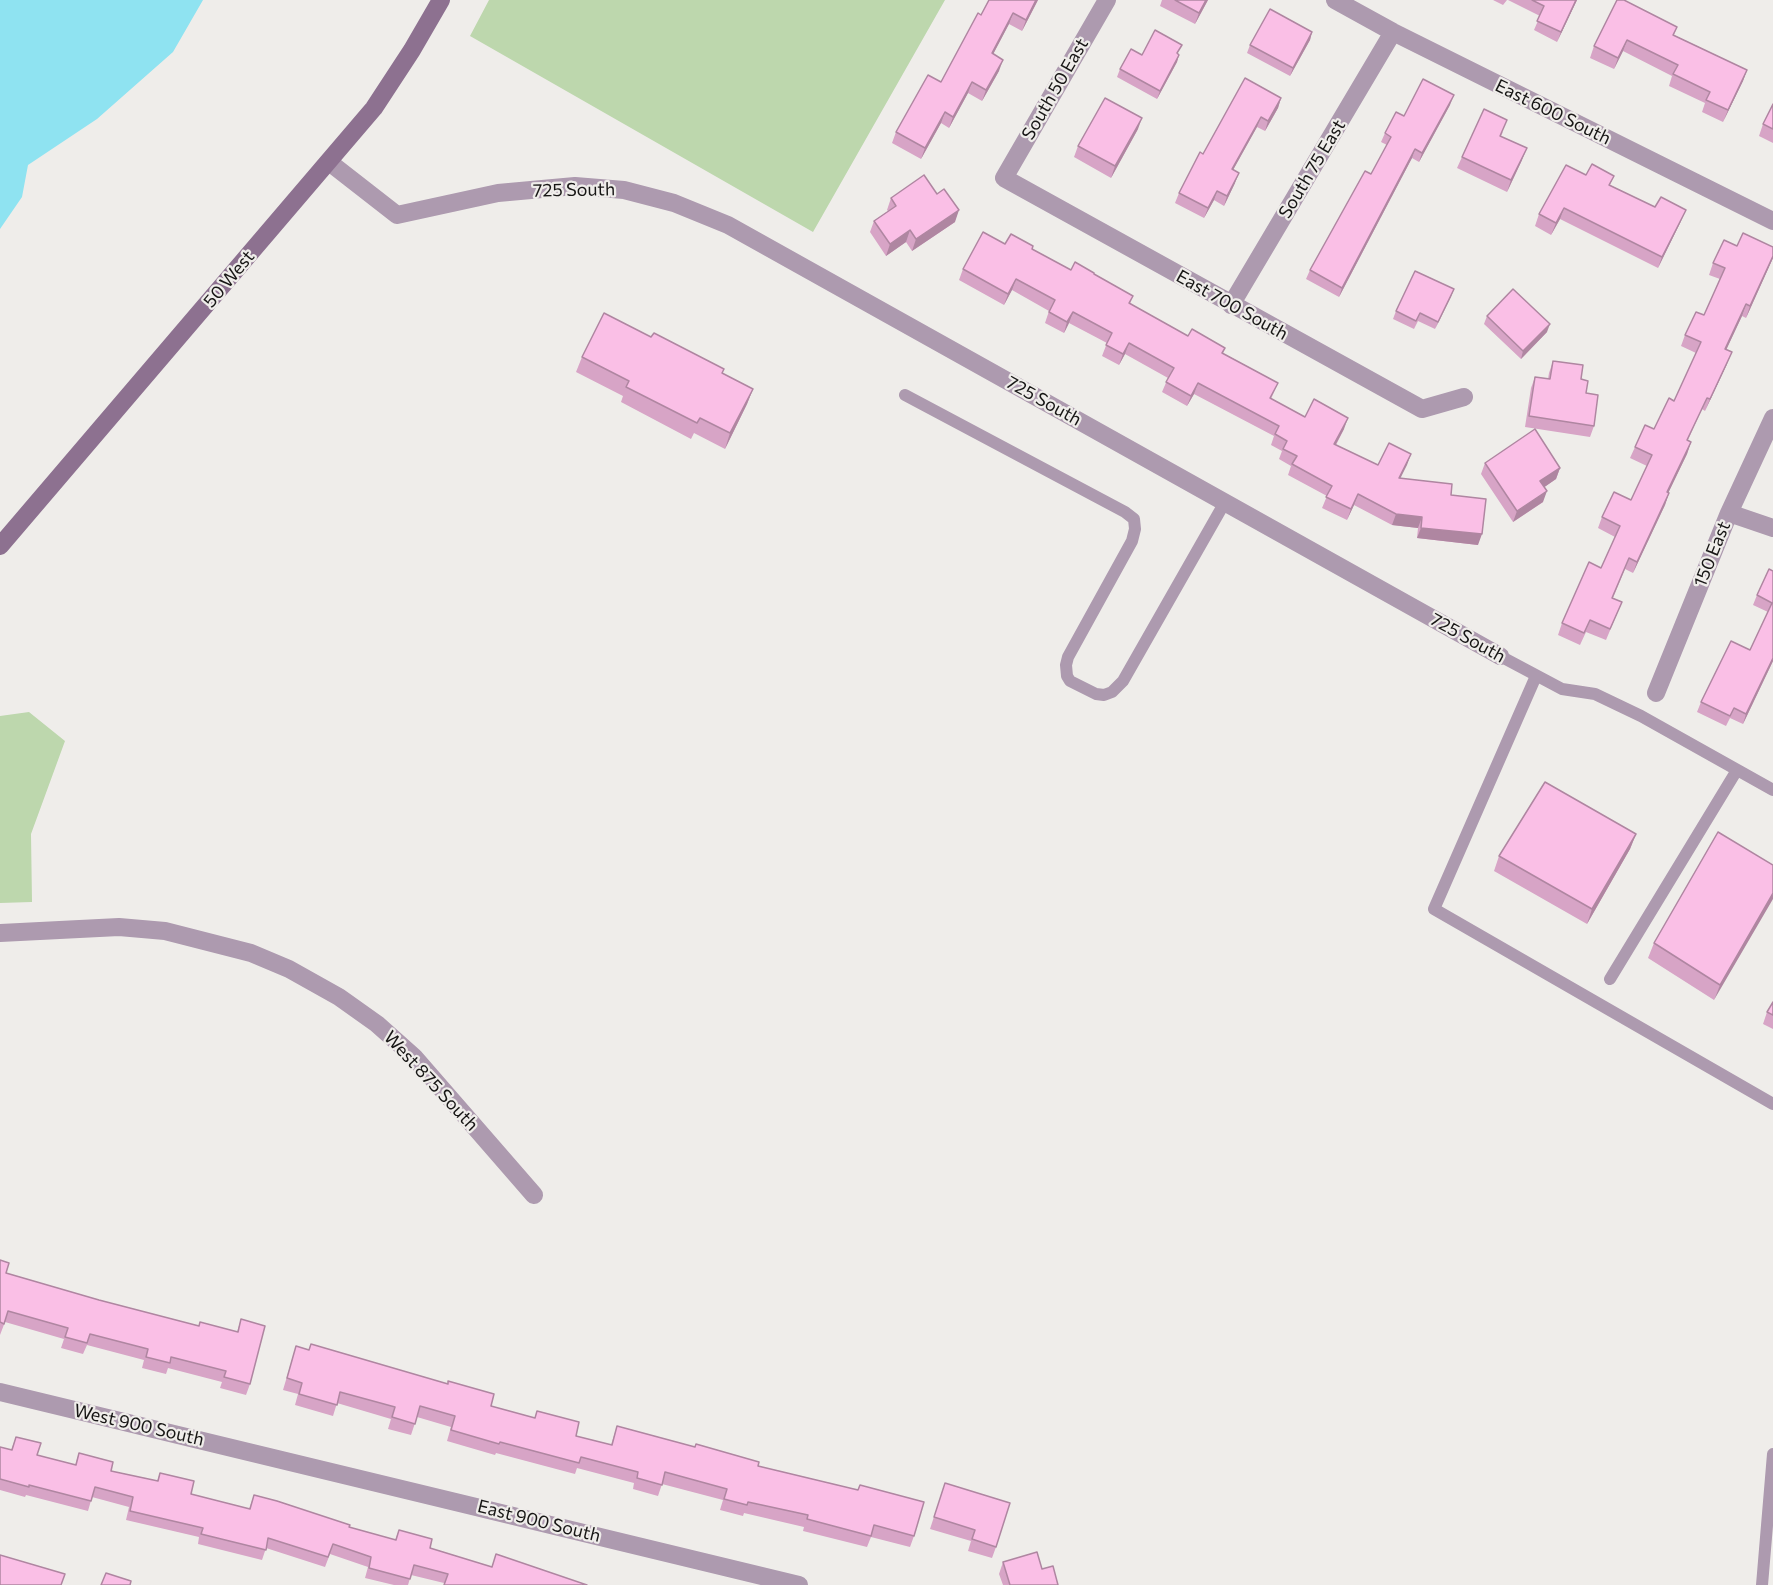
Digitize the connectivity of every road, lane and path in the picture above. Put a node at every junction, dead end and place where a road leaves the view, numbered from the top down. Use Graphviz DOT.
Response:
graph roads {
  1 [pos="441,0"];
  2 [pos="1107,0"];
  3 [pos="1335,0"];
  4 [pos="1393,32"];
  5 [pos="329,162"];
  6 [pos="1004,178"];
  7 [pos="1773,221"];
  8 [pos="1231,305"];
  9 [pos="905,395"];
  10 [pos="1464,397"];
  11 [pos="1773,418"];
  12 [pos="1225,502"];
  13 [pos="1729,513"];
  14 [pos="1773,528"];
  15 [pos="0,546"];
  16 [pos="1500,656"];
  17 [pos="1536,676"];
  18 [pos="1656,693"];
  19 [pos="1737,770"];
  20 [pos="1773,790"];
  21 [pos="0,933"];
  22 [pos="1610,979"];
  23 [pos="1773,1104"];
  24 [pos="534,1195"];
  25 [pos="0,1392"];
  26 [pos="1773,1454"];
  27 [pos="278,1458"];
  28 [pos="800,1585"];
  29 [pos="1762,1585"];
  1 -- 5 [label="street, 50 West"];
  2 -- 6 [label="street, South 50 East"];
  3 -- 4 [label="street, East 600 South"];
  4 -- 7 [label="street, East 600 South"];
  4 -- 8 [label="street, South 75 East"];
  5 -- 12 [label="street, 725 South"];
  5 -- 15 [label="street, 50 West"];
  6 -- 8 [label="street, East 700 South"];
  8 -- 10 [label="street, East 700 South"];
  9 -- 12 [label="lane"];
  11 -- 13 [label="street, 150 East"];
  12 -- 16 [label="street, 725 South"];
  13 -- 14 [label="street"];
  13 -- 18 [label="street, 150 East"];
  16 -- 17 [label="lane, 725 South"];
  17 -- 19 [label="lane, 725 South"];
  17 -- 23 [label="lane"];
  19 -- 20 [label="lane, 725 South"];
  19 -- 22 [label="lane"];
  21 -- 24 [label="street, West 875 South"];
  25 -- 27 [label="street, West 900 South"];
  26 -- 29 [label="lane"];
  27 -- 28 [label="street, East 900 South"];
}
